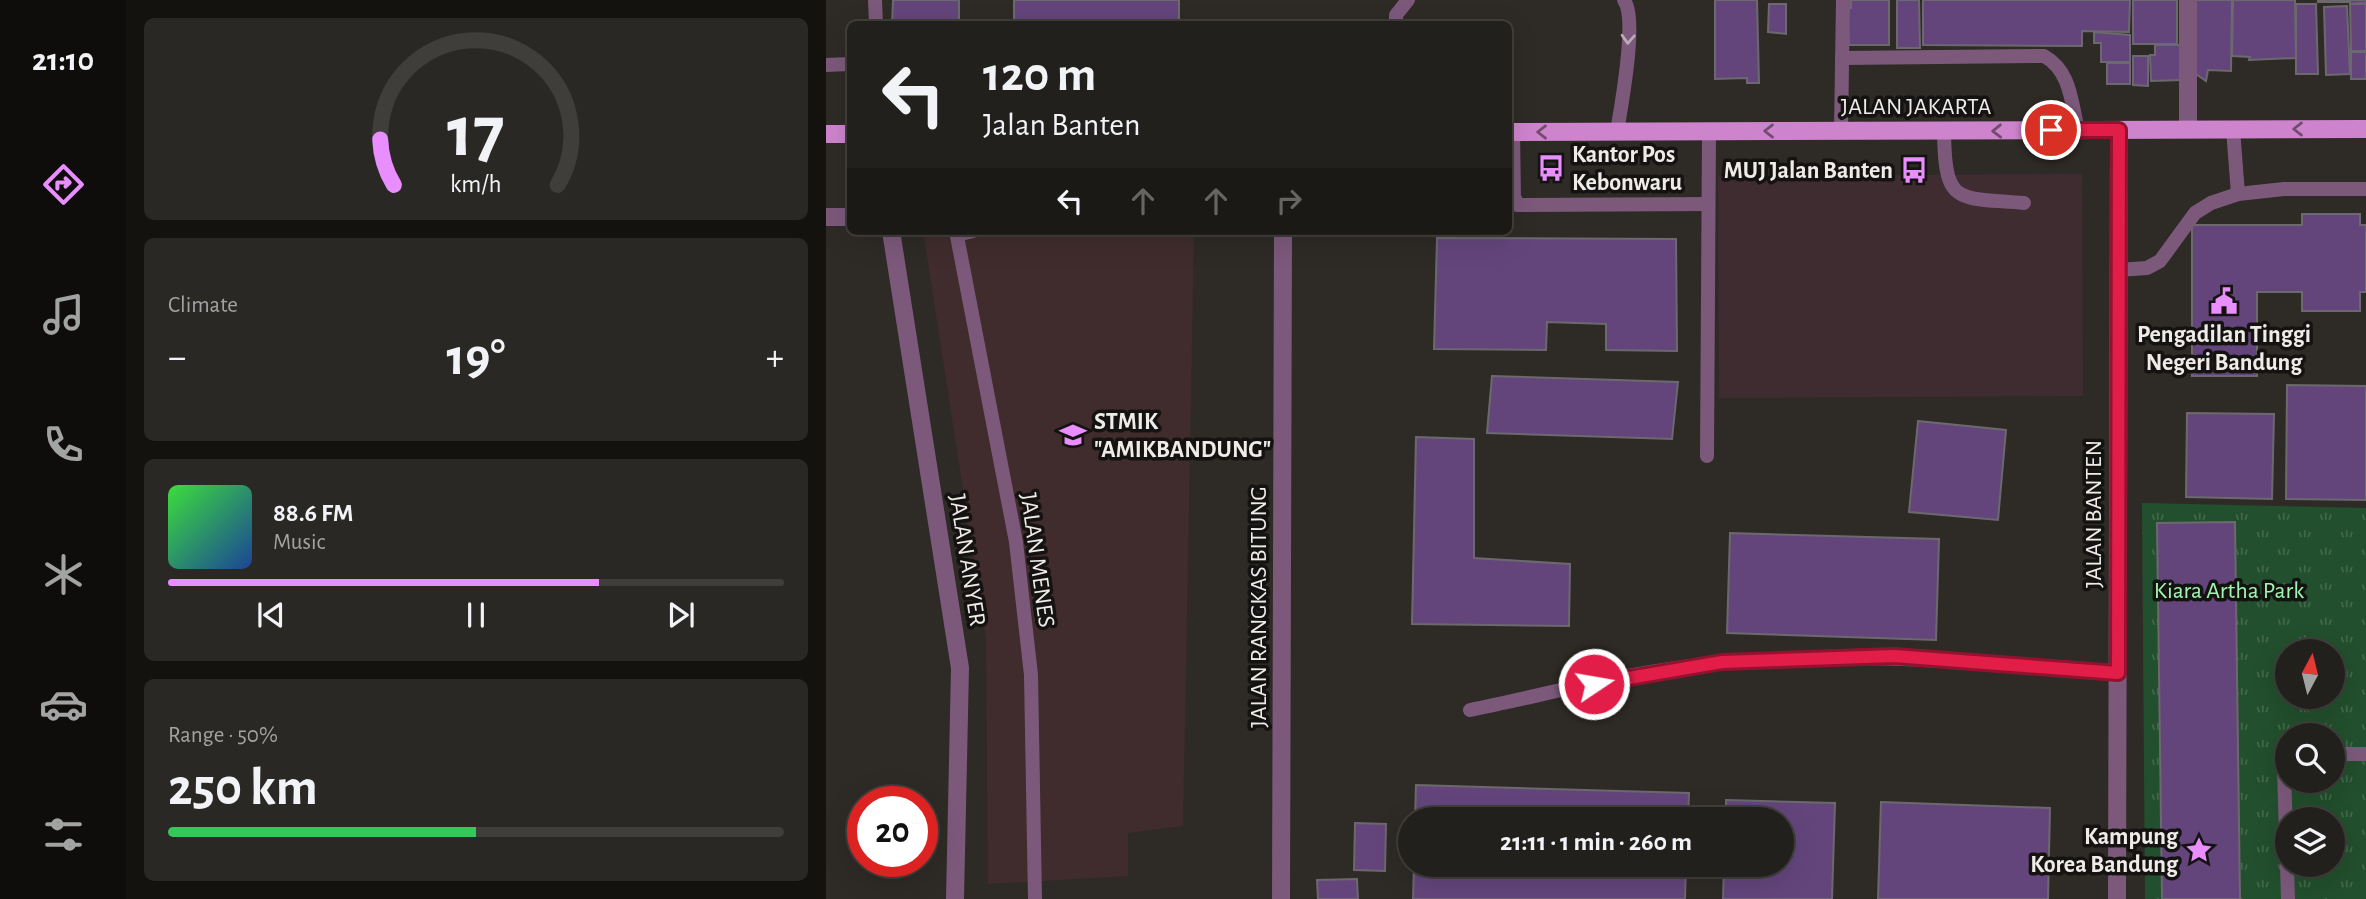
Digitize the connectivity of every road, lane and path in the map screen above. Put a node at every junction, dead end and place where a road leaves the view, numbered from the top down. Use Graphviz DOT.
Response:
graph roads {
  1 [pos="875,0"];
  2 [pos="1408,0"];
  3 [pos="1623,0"];
  4 [pos="1843,0"];
  5 [pos="2188,0"];
  6 [pos="876,21"];
  7 [pos="1396,21"];
  8 [pos="1842,58"];
  9 [pos="847,64"];
  10 [pos="826,65"];
  11 [pos="2188,129"];
  12 [pos="2233,129"];
  13 [pos="2366,129"];
  14 [pos="2078,130"];
  15 [pos="2119,130"];
  16 [pos="1709,131"];
  17 [pos="1841,131"];
  18 [pos="1944,131"];
  19 [pos="1512,132"];
  20 [pos="1618,132"];
  21 [pos="826,134"];
  22 [pos="847,134"];
  23 [pos="1512,154"];
  24 [pos="2366,189"];
  25 [pos="2238,194"];
  26 [pos="2024,203"];
  27 [pos="1708,204"];
  28 [pos="826,217"];
  29 [pos="847,217"];
  30 [pos="892,235"];
  31 [pos="957,235"];
  32 [pos="1283,235"];
  33 [pos="2118,271"];
  34 [pos="1707,456"];
  35 [pos="2118,673"];
  36 [pos="1470,710"];
  37 [pos="2345,754"];
  38 [pos="2366,754"];
  39 [pos="2285,793"];
  40 [pos="955,899"];
  41 [pos="1035,899"];
  42 [pos="1281,899"];
  43 [pos="2118,899"];
  44 [pos="2288,899"];
  1 -- 6 [label="lane"];
  2 -- 7 [label="lane"];
  3 -- 20 [label="lane, one-way"];
  4 -- 8 [label="lane"];
  5 -- 11 [label="street"];
  8 -- 14 [label="lane"];
  8 -- 17 [label="lane"];
  9 -- 10 [label="lane"];
  11 -- 12 [label="main road, JALAN JAKARTA"];
  11 -- 15 [label="main road, JALAN JAKARTA"];
  13 -- 12 [label="main road, JALAN JAKARTA, one-way"];
  12 -- 25 [label="lane"];
  14 -- 15 [label="main road, JALAN JAKARTA"];
  14 -- 18 [label="main road, JALAN JAKARTA, one-way"];
  15 -- 33 [label="street, JALAN BANTEN"];
  17 -- 16 [label="main road, JALAN JAKARTA, one-way"];
  16 -- 20 [label="main road, JALAN JAKARTA"];
  16 -- 27 [label="lane"];
  17 -- 18 [label="main road, JALAN JAKARTA"];
  18 -- 26 [label="lane"];
  20 -- 19 [label="main road, JALAN JAKARTA, one-way"];
  21 -- 22 [label="main road"];
  23 -- 27 [label="lane"];
  24 -- 25 [label="lane"];
  25 -- 33 [label="lane"];
  27 -- 34 [label="lane"];
  28 -- 29 [label="street"];
  30 -- 40 [label="street, JALAN ANYER"];
  31 -- 41 [label="lane, JALAN MENES"];
  32 -- 42 [label="street, JALAN RANGKAS BITUNG"];
  33 -- 35 [label="street, JALAN BANTEN"];
  35 -- 36 [label="lane"];
  35 -- 43 [label="street, JALAN BANTEN"];
  37 -- 38 [label="lane"];
  39 -- 44 [label="lane"];
}
